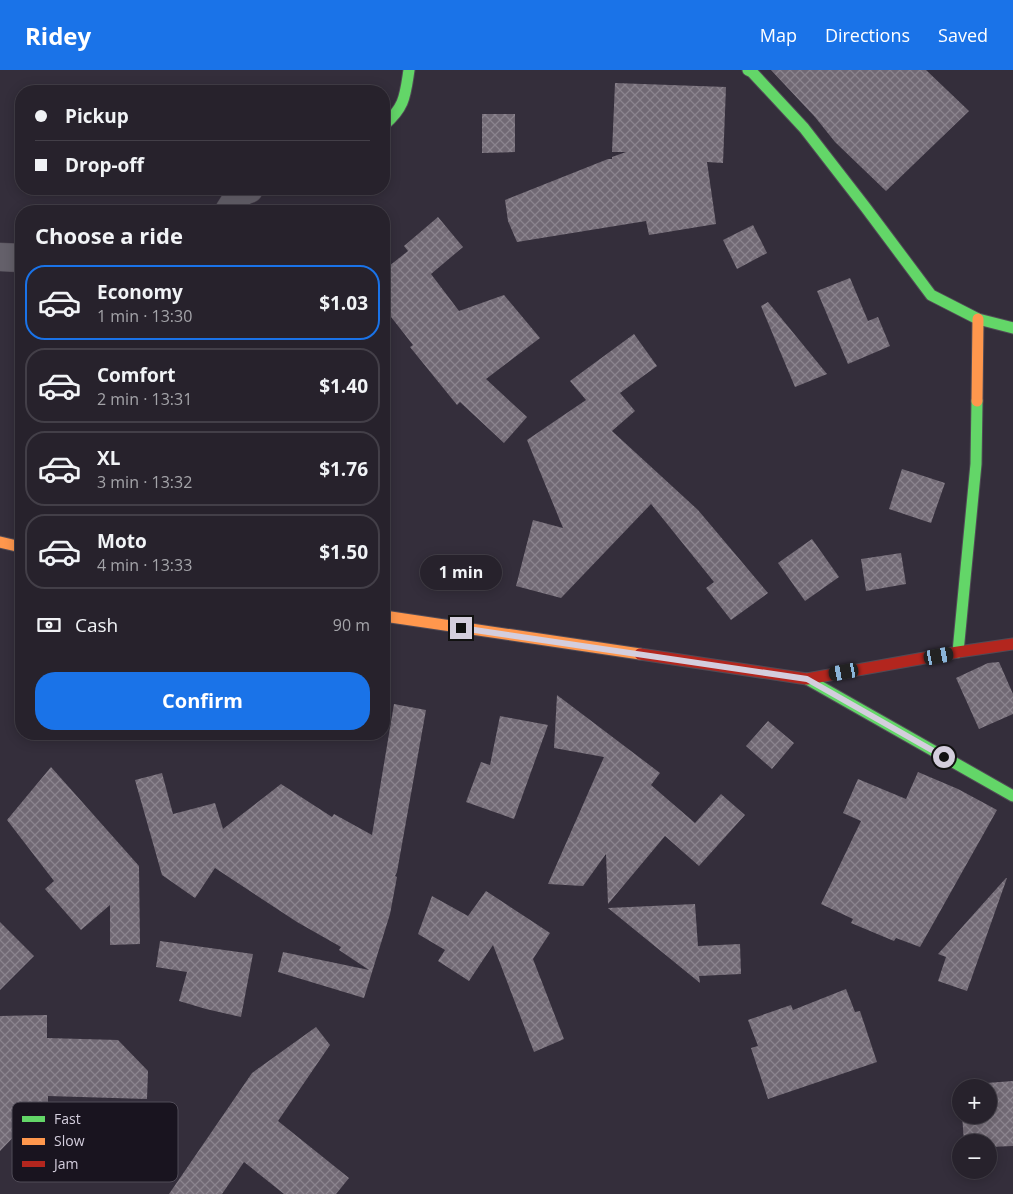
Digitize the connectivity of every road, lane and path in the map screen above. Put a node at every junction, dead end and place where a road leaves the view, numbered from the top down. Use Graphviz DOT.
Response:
graph roads {
  1 [pos="409,70"];
  2 [pos="748,70"];
  3 [pos="390,120"];
  4 [pos="0,257"];
  5 [pos="15,258"];
  6 [pos="978,319"];
  7 [pos="1013,328"];
  8 [pos="0,542"];
  9 [pos="15,546"];
  10 [pos="390,617"];
  11 [pos="1013,644"];
  12 [pos="958,652"];
  13 [pos="807,679"];
  14 [pos="1013,796"];
  1 -- 3 [label="street"];
  2 -- 6 [label="street"];
  4 -- 5 [label="street"];
  6 -- 7 [label="street"];
  6 -- 12 [label="street"];
  8 -- 9 [label="street"];
  10 -- 13 [label="street"];
  11 -- 12 [label="street"];
  12 -- 13 [label="street"];
  13 -- 14 [label="street"];
}
